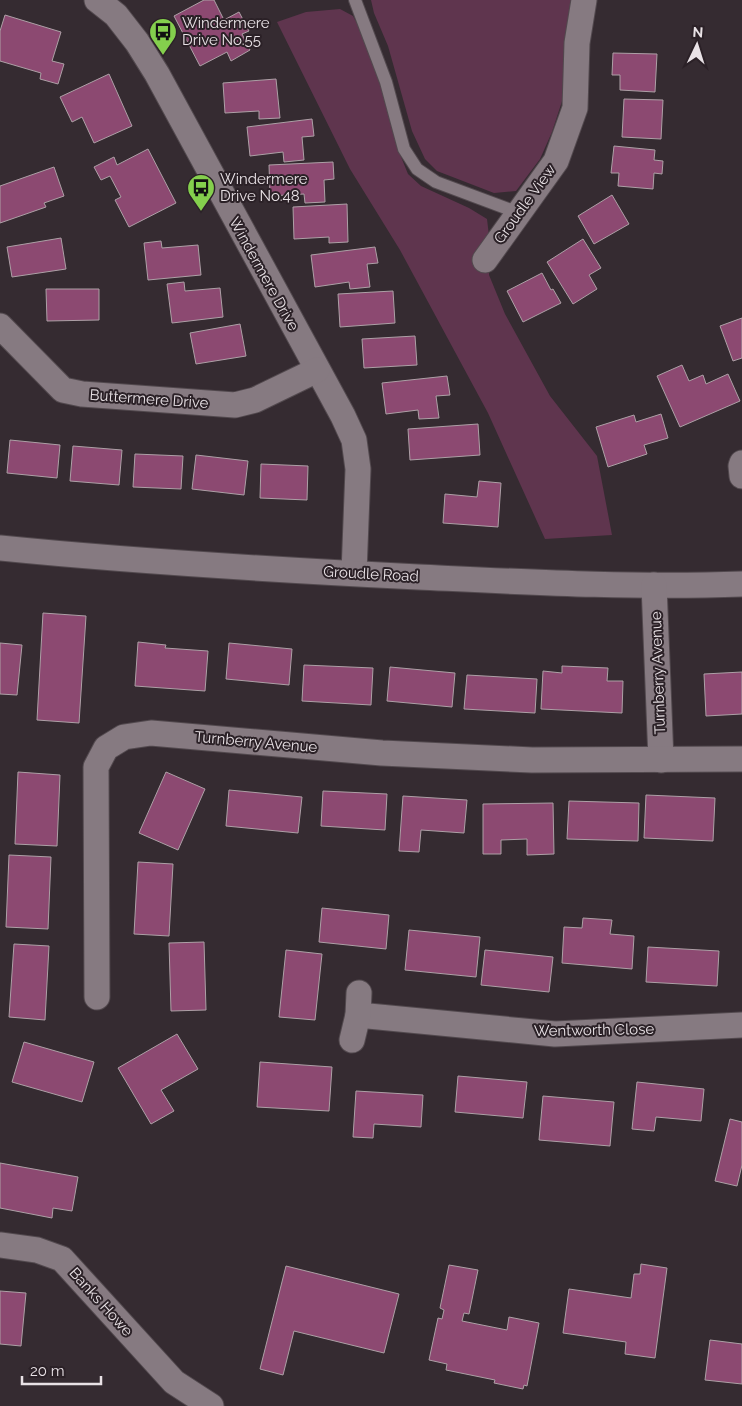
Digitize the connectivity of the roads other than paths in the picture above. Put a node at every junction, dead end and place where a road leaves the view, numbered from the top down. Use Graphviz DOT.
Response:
graph roads {
  1 [pos="98,0"];
  2 [pos="355,0"];
  3 [pos="584,0"];
  4 [pos="519,213"];
  5 [pos="485,260"];
  6 [pos="0,326"];
  7 [pos="317,370"];
  8 [pos="742,463"];
  9 [pos="742,476"];
  10 [pos="0,548"];
  11 [pos="354,574"];
  12 [pos="742,584"];
  13 [pos="654,585"];
  14 [pos="742,759"];
  15 [pos="662,760"];
  16 [pos="97,997"];
  17 [pos="742,1025"];
  18 [pos="352,1040"];
  19 [pos="0,1245"];
  20 [pos="211,1406"];
  1 -- 7 [label="street, Windermere Drive"];
  2 -- 4 [label="lane"];
  3 -- 4 [label="street, Groudle View"];
  4 -- 5 [label="street, Groudle View"];
  6 -- 7 [label="street, Buttermere Drive"];
  7 -- 11 [label="street, Windermere Drive"];
  8 -- 9 [label="street"];
  10 -- 11 [label="street, Groudle Road"];
  11 -- 13 [label="street, Groudle Road"];
  12 -- 13 [label="street, Groudle Road"];
  13 -- 15 [label="street, Turnberry Avenue"];
  14 -- 15 [label="street, Turnberry Avenue"];
  15 -- 16 [label="street, Turnberry Avenue"];
  17 -- 18 [label="street, Wentworth Close"];
  19 -- 20 [label="street, Banks Howe"];
}
